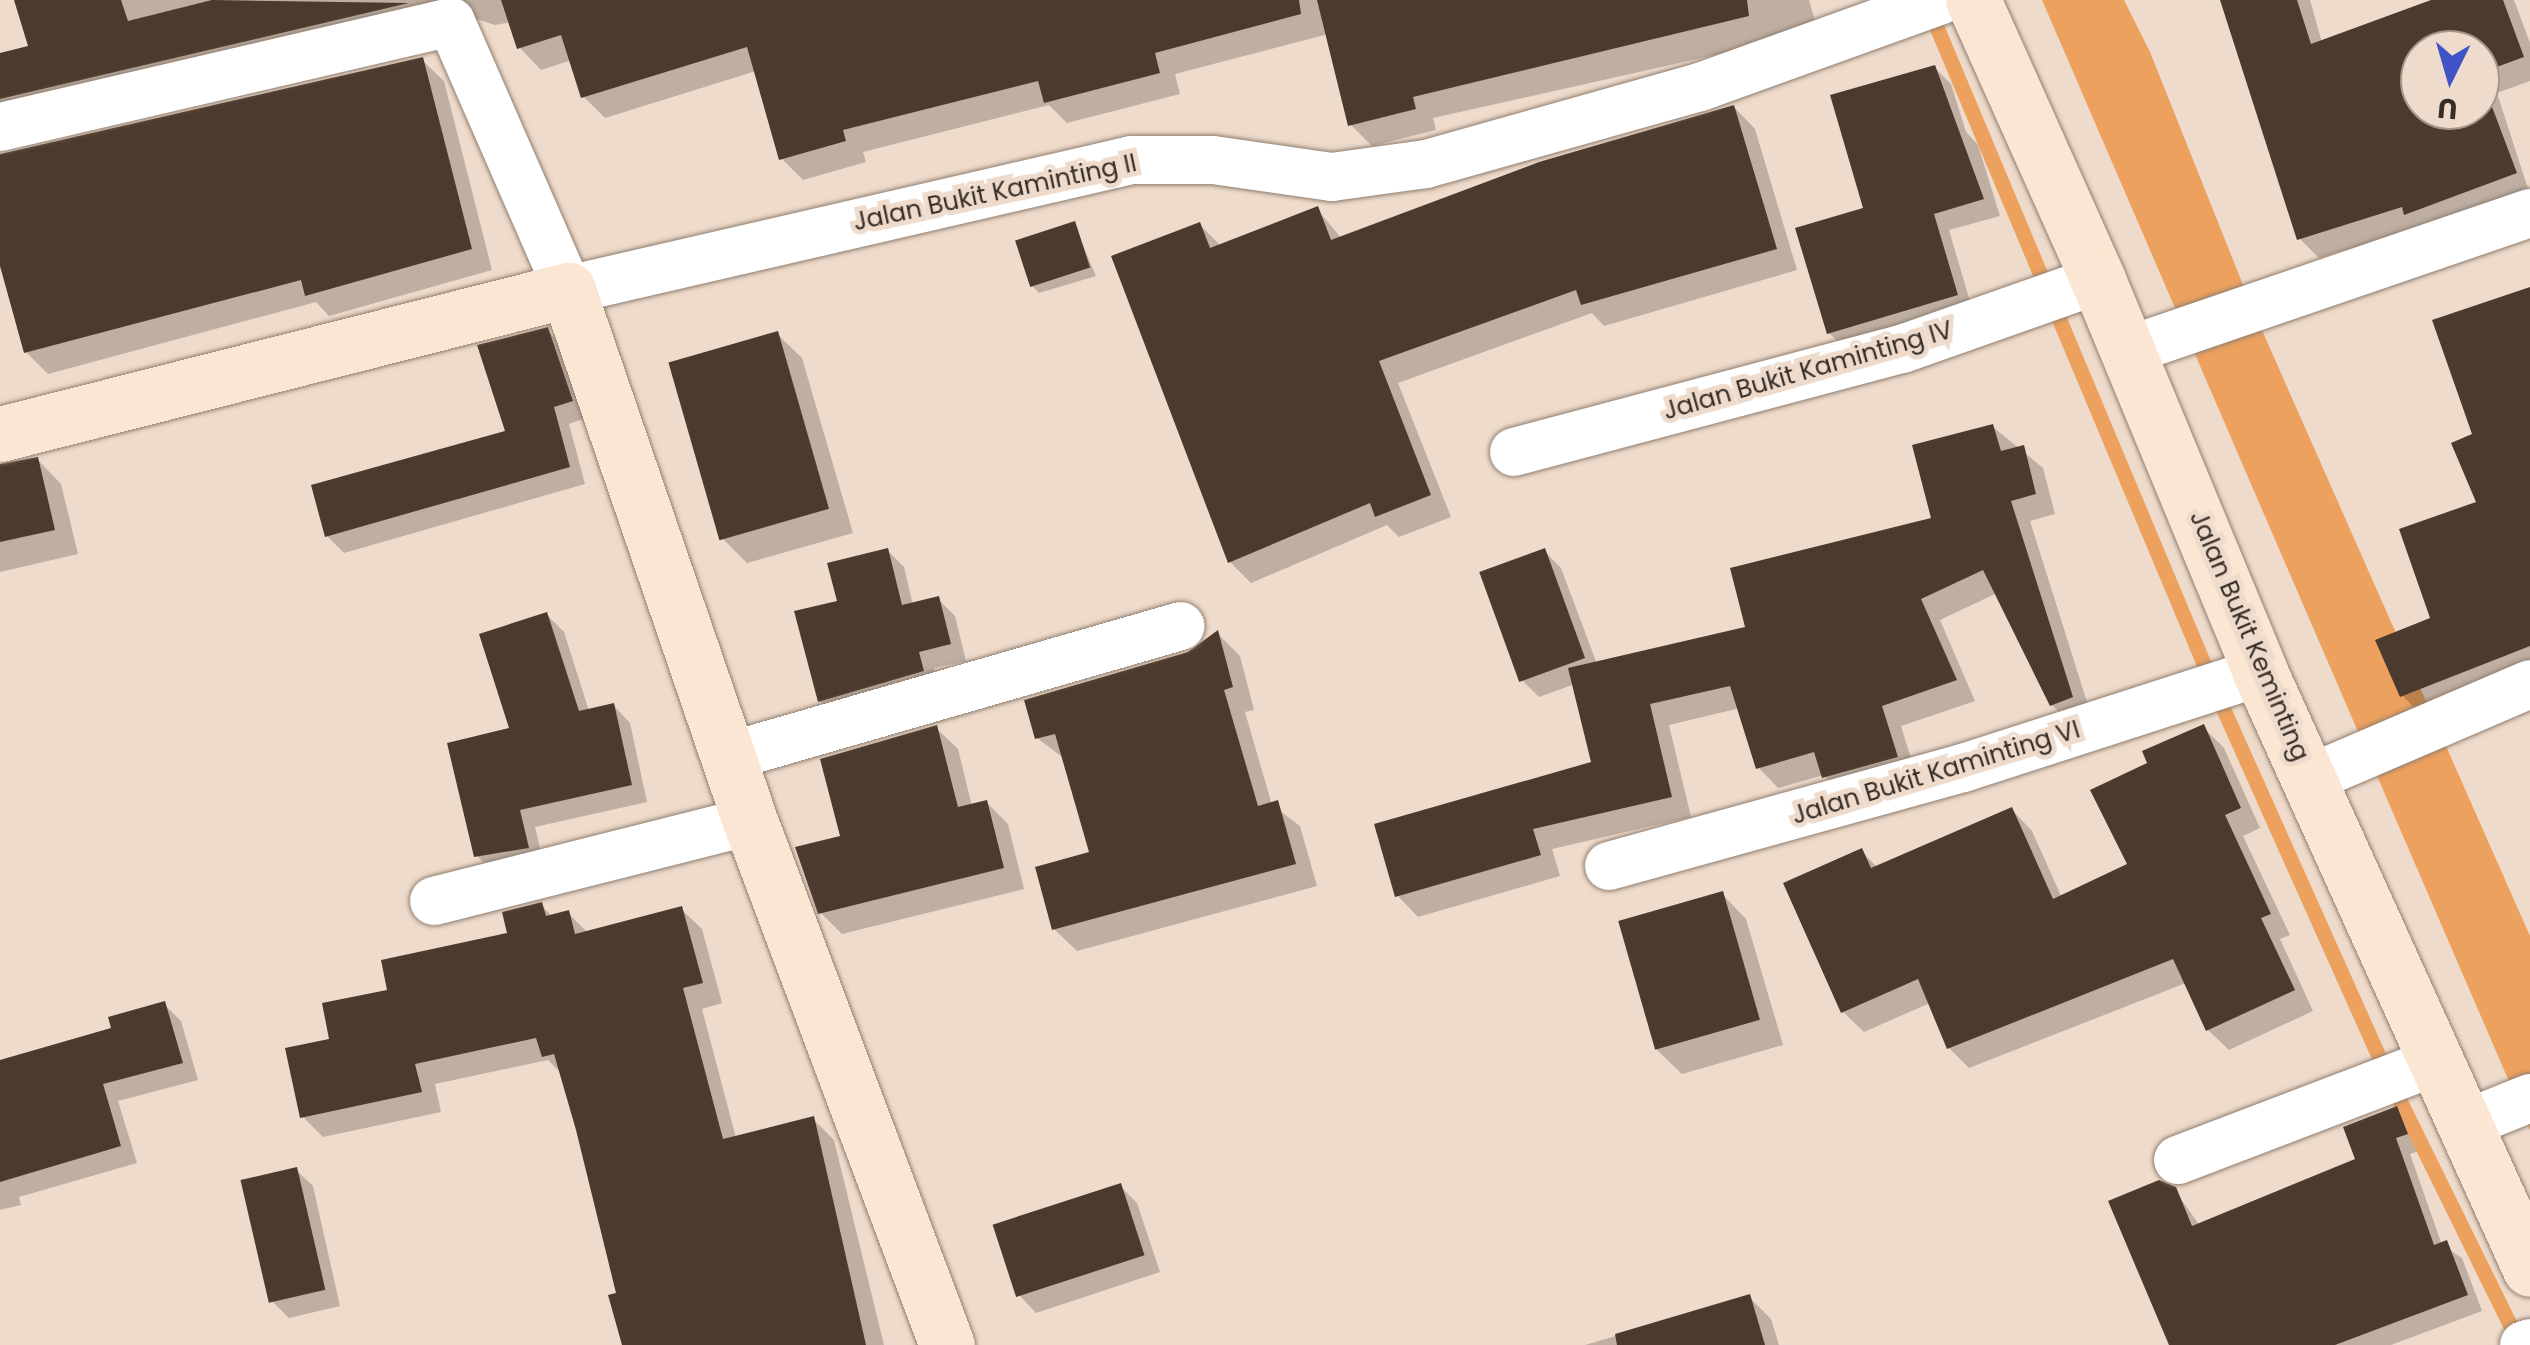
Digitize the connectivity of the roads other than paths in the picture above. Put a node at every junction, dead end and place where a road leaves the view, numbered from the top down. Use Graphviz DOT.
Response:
graph roads {
  1 [pos="1941,0"];
  2 [pos="1973,0"];
  3 [pos="0,127"];
  4 [pos="2530,213"];
  5 [pos="2098,280"];
  6 [pos="568,290"];
  7 [pos="2127,350"];
  8 [pos="0,434"];
  9 [pos="1514,452"];
  10 [pos="1180,626"];
  11 [pos="2260,672"];
  12 [pos="2530,684"];
  13 [pos="727,756"];
  14 [pos="2311,778"];
  15 [pos="750,822"];
  16 [pos="1609,866"];
  17 [pos="434,901"];
  18 [pos="2435,1062"];
  19 [pos="2524,1100"];
  20 [pos="2468,1123"];
  21 [pos="2178,1160"];
  22 [pos="2530,1269"];
  23 [pos="946,1345"];
  1 -- 6 [label="street, Jalan Bukit Kaminting II"];
  2 -- 5 [label="street, Jalan Bukit Keminting"];
  3 -- 6 [label="street"];
  4 -- 7 [label="street"];
  5 -- 7 [label="street, Jalan Bukit Keminting"];
  5 -- 9 [label="street, Jalan Bukit Kaminting IV"];
  6 -- 8 [label="street"];
  6 -- 13 [label="street"];
  7 -- 11 [label="street, Jalan Bukit Keminting"];
  10 -- 13 [label="street"];
  11 -- 14 [label="street, Jalan Bukit Keminting"];
  11 -- 16 [label="street, Jalan Bukit Kaminting VI"];
  12 -- 14 [label="street"];
  13 -- 15 [label="street"];
  14 -- 18 [label="street, Jalan Bukit Keminting"];
  15 -- 17 [label="street"];
  15 -- 23 [label="street"];
  18 -- 20 [label="street, Jalan Bukit Keminting"];
  18 -- 21 [label="street"];
  19 -- 20 [label="street"];
  20 -- 22 [label="street, Jalan Bukit Keminting"];
}
